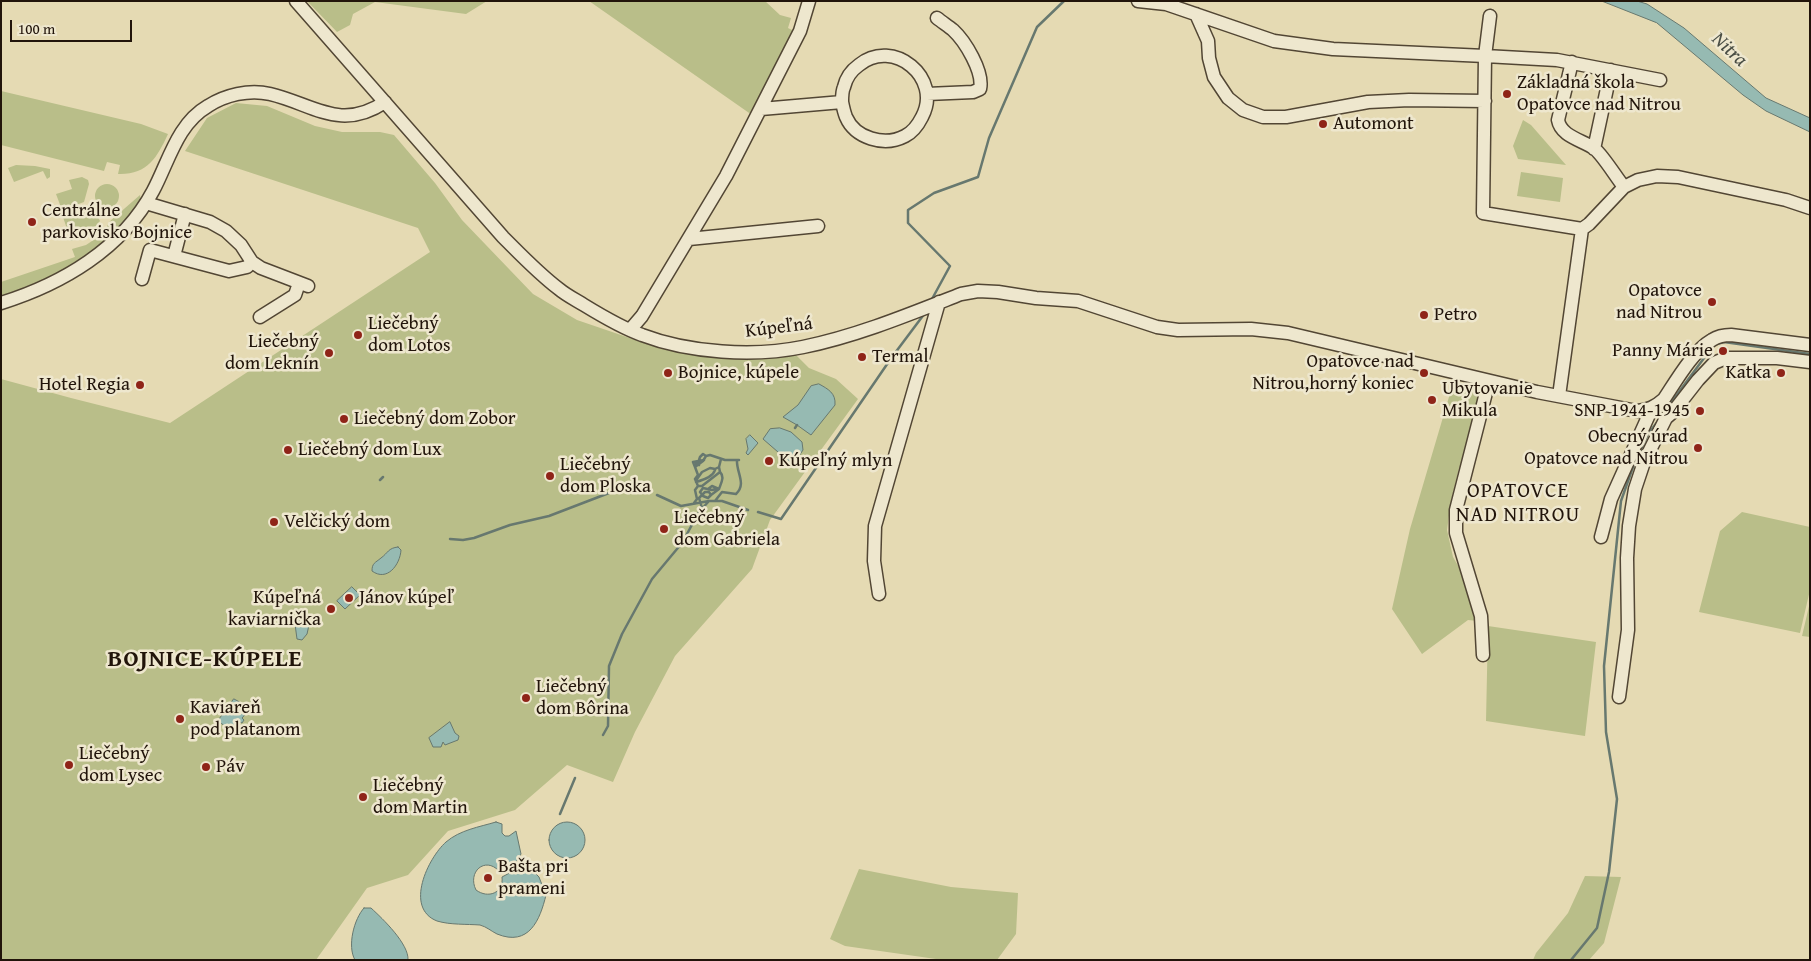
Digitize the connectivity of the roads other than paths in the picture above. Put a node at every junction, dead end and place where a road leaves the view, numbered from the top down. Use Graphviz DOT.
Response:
graph roads {
  1 [pos="296,1"];
  2 [pos="809,1"];
  3 [pos="1138,1"];
  4 [pos="1196,14"];
  5 [pos="1490,16"];
  6 [pos="937,18"];
  7 [pos="1225,26"];
  8 [pos="1208,41"];
  9 [pos="1485,56"];
  10 [pos="1572,62"];
  11 [pos="1611,70"];
  12 [pos="1660,80"];
  13 [pos="927,94"];
  14 [pos="1485,101"];
  15 [pos="385,102"];
  16 [pos="842,102"];
  17 [pos="761,109"];
  18 [pos="1594,149"];
  19 [pos="1624,187"];
  20 [pos="146,203"];
  21 [pos="1810,208"];
  22 [pos="185,214"];
  23 [pos="818,226"];
  24 [pos="1582,228"];
  25 [pos="688,238"];
  26 [pos="174,256"];
  27 [pos="252,262"];
  28 [pos="142,280"];
  29 [pos="939,302"];
  30 [pos="1,303"];
  31 [pos="260,317"];
  32 [pos="636,333"];
  33 [pos="1810,344"];
  34 [pos="1810,362"];
  35 [pos="1489,381"];
  36 [pos="1559,396"];
  37 [pos="1659,413"];
  38 [pos="1601,537"];
  39 [pos="879,594"];
  40 [pos="1483,655"];
  41 [pos="1619,697"];
  1 -- 15 [label="street, Kúpeľná"];
  2 -- 17 [label="street"];
  3 -- 4 [label="street"];
  4 -- 7 [label="street"];
  4 -- 8 [label="street"];
  5 -- 9 [label="street"];
  6 -- 13 [label="street"];
  7 -- 8 [label="street"];
  7 -- 9 [label="street"];
  8 -- 14 [label="street"];
  9 -- 10 [label="street"];
  9 -- 14 [label="street"];
  10 -- 11 [label="street"];
  10 -- 18 [label="street"];
  11 -- 12 [label="street"];
  11 -- 18 [label="street"];
  13 -- 16 [label="street"];
  13 -- 16 [label="street"];
  14 -- 24 [label="street"];
  15 -- 20 [label="street"];
  15 -- 32 [label="street, Kúpeľná"];
  16 -- 17 [label="street"];
  17 -- 25 [label="street"];
  18 -- 19 [label="street"];
  19 -- 21 [label="street"];
  19 -- 24 [label="street"];
  20 -- 22 [label="street"];
  20 -- 30 [label="street"];
  22 -- 26 [label="street"];
  22 -- 27 [label="street"];
  23 -- 25 [label="street"];
  24 -- 36 [label="street"];
  25 -- 32 [label="street"];
  26 -- 27 [label="street"];
  26 -- 28 [label="street"];
  27 -- 31 [label="street"];
  29 -- 32 [label="street, Kúpeľná"];
  29 -- 35 [label="street, Kúpeľná"];
  29 -- 39 [label="street"];
  33 -- 37 [label="street"];
  34 -- 37 [label="street"];
  35 -- 36 [label="street, Kúpeľná"];
  35 -- 40 [label="street"];
  36 -- 37 [label="street, Kúpeľná"];
  37 -- 38 [label="street"];
  37 -- 41 [label="street"];
}
